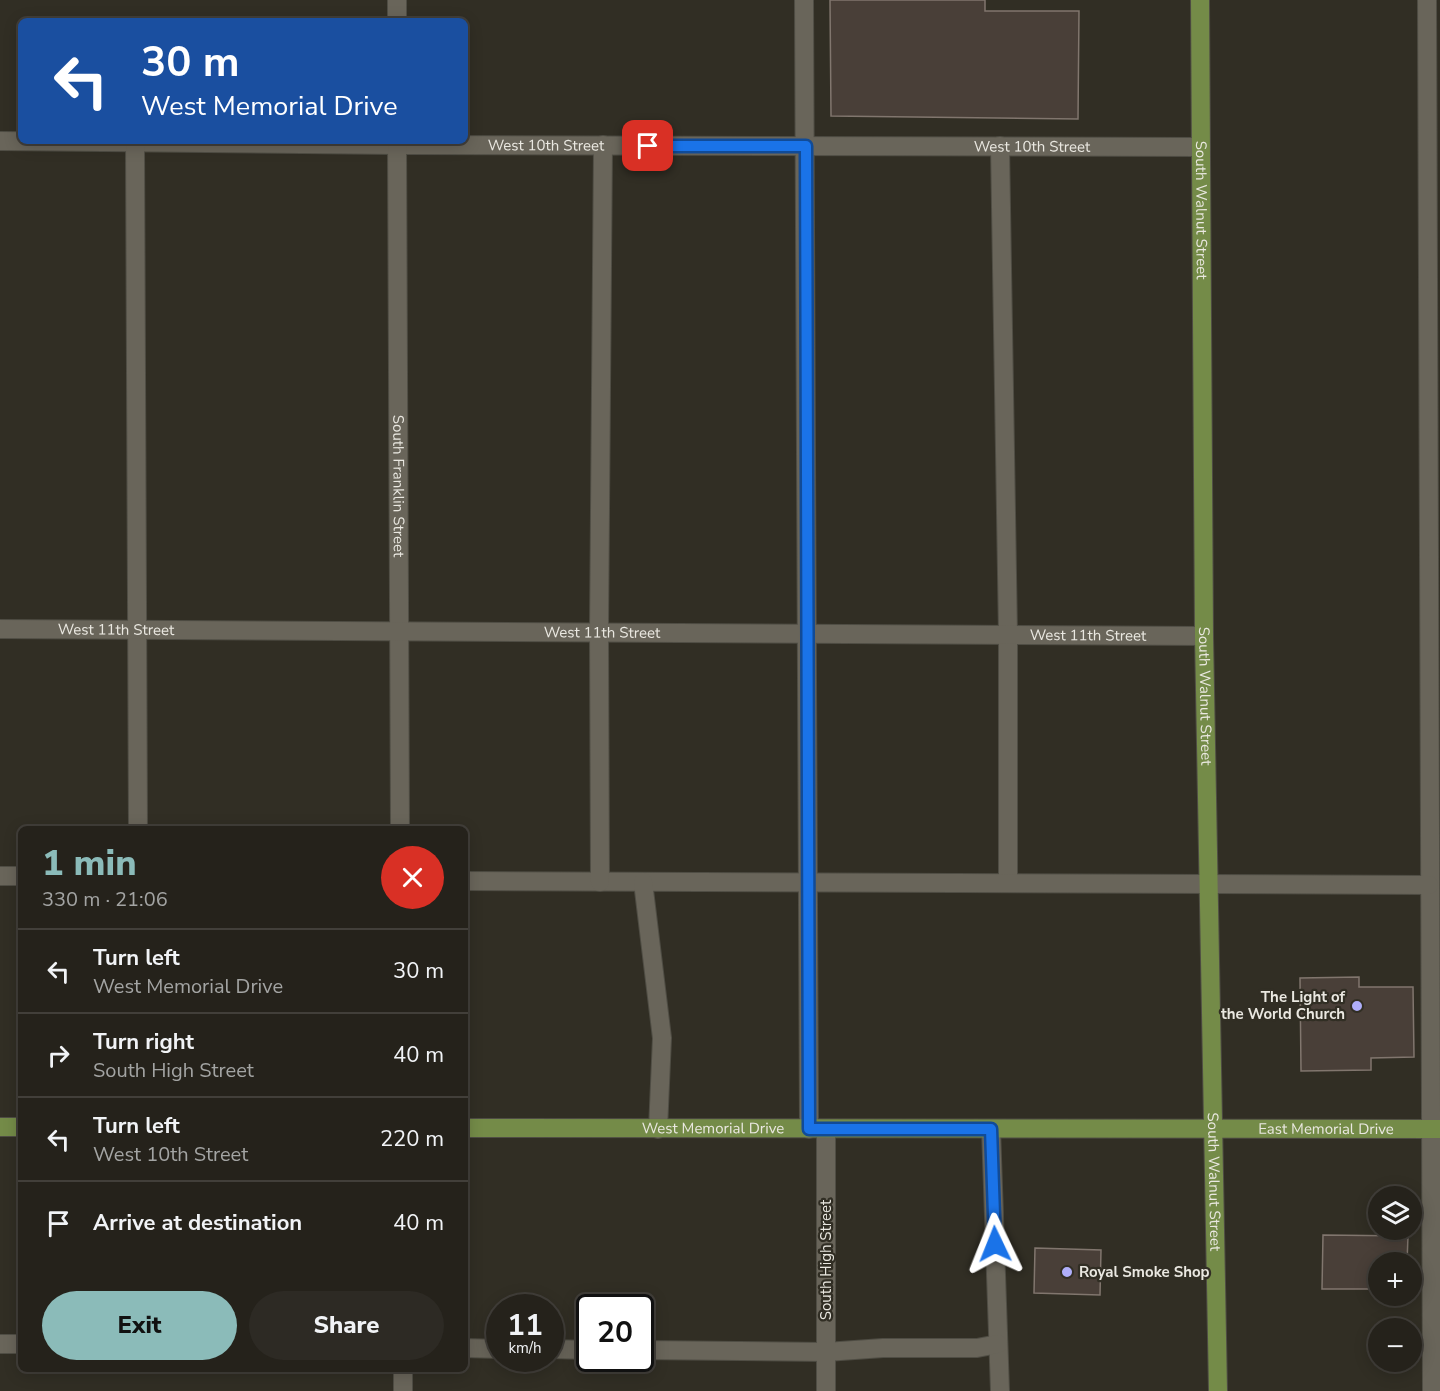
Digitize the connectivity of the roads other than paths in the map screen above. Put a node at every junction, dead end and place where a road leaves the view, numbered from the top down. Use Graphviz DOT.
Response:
graph roads {
  1 [pos="397,0"];
  2 [pos="804,0"];
  3 [pos="1200,0"];
  4 [pos="1427,0"];
  5 [pos="397,18"];
  6 [pos="0,141"];
  7 [pos="18,141"];
  8 [pos="135,144"];
  9 [pos="397,144"];
  10 [pos="466,144"];
  11 [pos="603,146"];
  12 [pos="806,146"];
  13 [pos="1000,146"];
  14 [pos="1201,147"];
  15 [pos="0,629"];
  16 [pos="138,629"];
  17 [pos="399,630"];
  18 [pos="599,632"];
  19 [pos="807,634"];
  20 [pos="1008,635"];
  21 [pos="1204,636"];
  22 [pos="138,826"];
  23 [pos="400,826"];
  24 [pos="0,876"];
  25 [pos="18,876"];
  26 [pos="468,881"];
  27 [pos="600,882"];
  28 [pos="643,882"];
  29 [pos="808,883"];
  30 [pos="1008,883"];
  31 [pos="1208,883"];
  32 [pos="1429,885"];
  33 [pos="0,1127"];
  34 [pos="18,1127"];
  35 [pos="468,1128"];
  36 [pos="1213,1128"];
  37 [pos="658,1129"];
  38 [pos="818,1129"];
  39 [pos="991,1129"];
  40 [pos="1435,1129"];
  41 [pos="0,1344"];
  42 [pos="18,1344"];
  43 [pos="998,1344"];
  44 [pos="468,1348"];
  45 [pos="486,1349"];
  46 [pos="654,1350"];
  47 [pos="826,1352"];
  48 [pos="403,1372"];
  49 [pos="403,1391"];
  50 [pos="826,1391"];
  51 [pos="1000,1391"];
  52 [pos="1218,1391"];
  53 [pos="1432,1391"];
  1 -- 5 [label="street"];
  2 -- 12 [label="street, South High Street"];
  3 -- 14 [label="main road, South Walnut Street"];
  4 -- 32 [label="street"];
  6 -- 7 [label="street, West 10th Street"];
  8 -- 16 [label="street"];
  9 -- 17 [label="street, South Franklin Street"];
  10 -- 11 [label="street, West 10th Street"];
  11 -- 12 [label="street, West 10th Street"];
  11 -- 18 [label="street"];
  12 -- 13 [label="street, West 10th Street"];
  12 -- 19 [label="street, South High Street"];
  13 -- 14 [label="street, West 10th Street"];
  13 -- 20 [label="street"];
  14 -- 21 [label="main road, South Walnut Street"];
  15 -- 16 [label="street, West 11th Street"];
  16 -- 17 [label="street, West 11th Street"];
  16 -- 22 [label="street"];
  17 -- 18 [label="street, West 11th Street"];
  17 -- 23 [label="street, South Franklin Street"];
  18 -- 19 [label="street, West 11th Street"];
  18 -- 27 [label="street"];
  19 -- 20 [label="street, West 11th Street"];
  19 -- 29 [label="street, South High Street"];
  20 -- 21 [label="street, West 11th Street"];
  20 -- 30 [label="street"];
  21 -- 31 [label="main road, South Walnut Street"];
  24 -- 25 [label="street"];
  26 -- 27 [label="street"];
  27 -- 28 [label="street"];
  28 -- 29 [label="street"];
  28 -- 37 [label="street"];
  29 -- 30 [label="street"];
  29 -- 38 [label="street, South High Street"];
  30 -- 31 [label="street"];
  31 -- 32 [label="street"];
  31 -- 36 [label="main road, South Walnut Street"];
  32 -- 40 [label="street"];
  33 -- 34 [label="main road"];
  35 -- 37 [label="main road, West Memorial Drive"];
  36 -- 39 [label="main road, West Memorial Drive"];
  36 -- 40 [label="main road, East Memorial Drive"];
  36 -- 52 [label="main road, South Walnut Street"];
  37 -- 38 [label="main road, West Memorial Drive"];
  38 -- 39 [label="main road, West Memorial Drive"];
  38 -- 47 [label="street, South High Street"];
  39 -- 43 [label="street"];
  40 -- 53 [label="street"];
  41 -- 42 [label="street"];
  43 -- 47 [label="street"];
  43 -- 51 [label="street"];
  44 -- 45 [label="street"];
  46 -- 47 [label="street"];
  47 -- 50 [label="street, South High Street"];
  48 -- 49 [label="street"];
}
